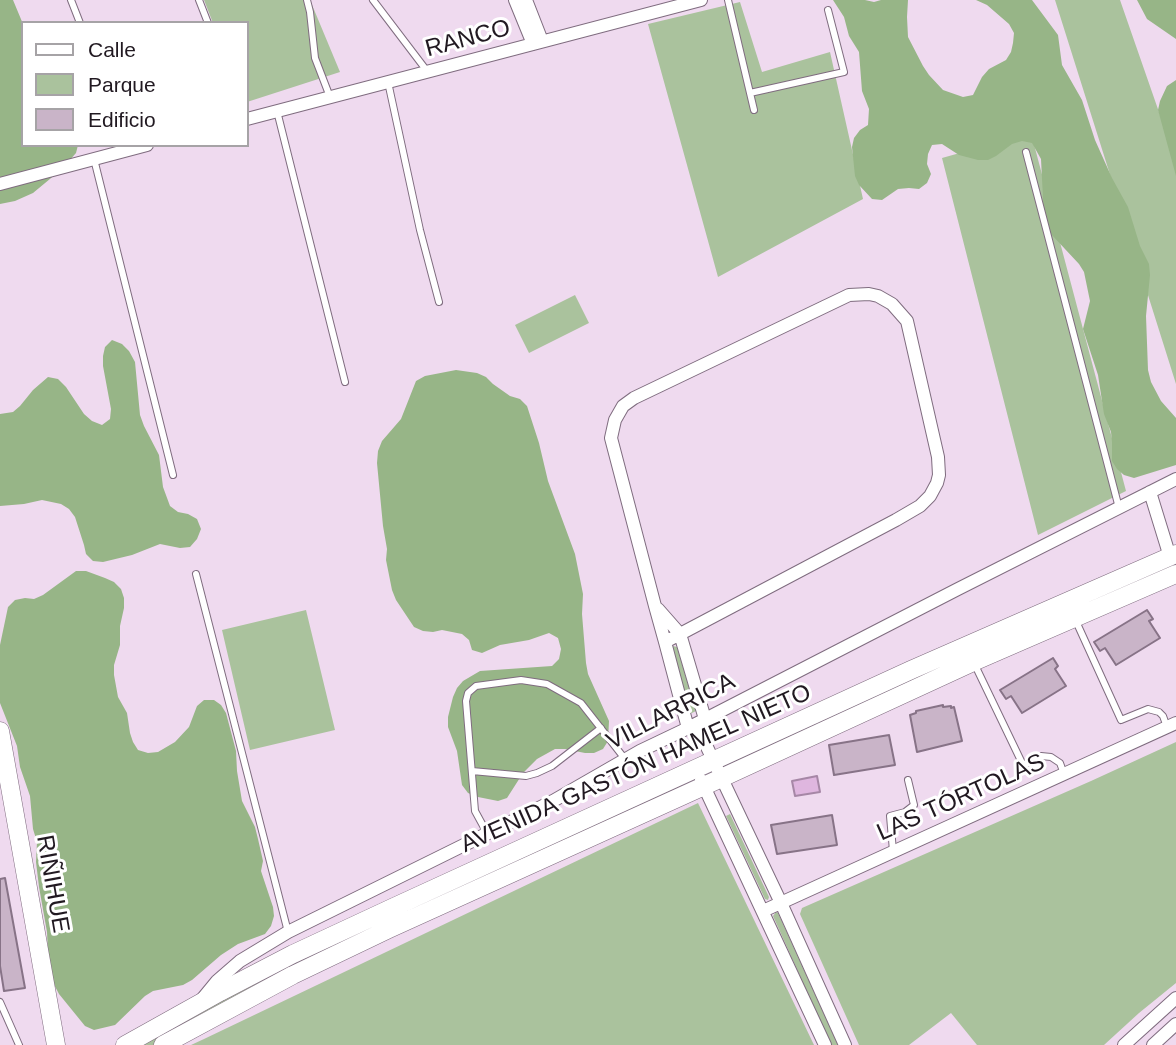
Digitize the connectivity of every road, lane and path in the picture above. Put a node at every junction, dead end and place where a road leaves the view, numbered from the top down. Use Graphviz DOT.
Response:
graph roads {
  1 [pos="71,0"];
  2 [pos="200,0"];
  3 [pos="307,0"];
  4 [pos="373,0"];
  5 [pos="515,0"];
  6 [pos="526,0"];
  7 [pos="699,0"];
  8 [pos="728,0"];
  9 [pos="828,10"];
  10 [pos="79,21"];
  11 [pos="207,21"];
  12 [pos="538,43"];
  13 [pos="428,72"];
  14 [pos="388,82"];
  15 [pos="750,93"];
  16 [pos="330,97"];
  17 [pos="754,110"];
  18 [pos="277,111"];
  19 [pos="248,119"];
  20 [pos="121,149"];
  21 [pos="1026,152"];
  22 [pos="94,159"];
  23 [pos="0,184"];
  24 [pos="439,302"];
  25 [pos="345,382"];
  26 [pos="173,475"];
  27 [pos="1176,479"];
  28 [pos="1150,492"];
  29 [pos="1119,508"];
  30 [pos="1173,555"];
  31 [pos="196,574"];
  32 [pos="1176,575"];
  33 [pos="655,606"];
  34 [pos="1074,618"];
  35 [pos="680,634"];
  36 [pos="665,642"];
  37 [pos="974,662"];
  38 [pos="696,723"];
  39 [pos="1172,725"];
  40 [pos="601,728"];
  41 [pos="0,731"];
  42 [pos="625,759"];
  43 [pos="718,770"];
  44 [pos="472,771"];
  45 [pos="1064,774"];
  46 [pos="700,778"];
  47 [pos="908,780"];
  48 [pos="487,833"];
  49 [pos="893,851"];
  50 [pos="781,903"];
  51 [pos="763,911"];
  52 [pos="288,932"];
  53 [pos="1176,999"];
  54 [pos="0,1002"];
  55 [pos="201,1003"];
  56 [pos="1176,1024"];
  57 [pos="19,1045"];
  58 [pos="56,1045"];
  59 [pos="125,1045"];
  60 [pos="163,1045"];
  61 [pos="825,1045"];
  62 [pos="845,1045"];
  63 [pos="1124,1045"];
  64 [pos="1153,1045"];
  1 -- 10 [label="lane"];
  2 -- 11 [label="lane"];
  3 -- 16 [label="lane"];
  4 -- 13 [label="lane"];
  5 -- 12 [label="street"];
  6 -- 12 [label="street"];
  7 -- 12 [label="street, RANCO"];
  8 -- 15 [label="lane"];
  9 -- 15 [label="lane"];
  12 -- 13 [label="street, RANCO"];
  13 -- 14 [label="street, RANCO"];
  14 -- 16 [label="street, RANCO"];
  14 -- 24 [label="lane"];
  15 -- 17 [label="lane"];
  16 -- 18 [label="street, RANCO"];
  18 -- 19 [label="street, RANCO"];
  18 -- 25 [label="lane"];
  20 -- 22 [label="street"];
  21 -- 29 [label="lane"];
  22 -- 23 [label="street"];
  22 -- 26 [label="lane"];
  27 -- 28 [label="street, VILLARRICA"];
  28 -- 29 [label="street, VILLARRICA"];
  28 -- 30 [label="street"];
  29 -- 38 [label="street, VILLARRICA"];
  30 -- 32 [label="main road"];
  30 -- 43 [label="main road, AVENIDA GASTÓN HAMEL NIETO"];
  31 -- 52 [label="lane"];
  32 -- 34 [label="main road, AVENIDA GASTÓN HAMEL NIETO"];
  33 -- 35 [label="street"];
  33 -- 35 [label="street"];
  33 -- 36 [label="street"];
  34 -- 37 [label="main road, AVENIDA GASTÓN HAMEL NIETO"];
  34 -- 39 [label="lane"];
  35 -- 36 [label="street"];
  35 -- 38 [label="street"];
  36 -- 38 [label="street"];
  37 -- 43 [label="main road, AVENIDA GASTÓN HAMEL NIETO"];
  37 -- 45 [label="lane"];
  38 -- 42 [label="street, VILLARRICA"];
  38 -- 43 [label="street"];
  39 -- 45 [label="street, LAS TÓRTOLAS"];
  40 -- 42 [label="lane"];
  40 -- 44 [label="lane"];
  40 -- 44 [label="lane"];
  41 -- 58 [label="main road, RIÑIHUE"];
  42 -- 48 [label="street, VILLARRICA"];
  43 -- 46 [label="main road, AVENIDA GASTÓN HAMEL NIETO"];
  43 -- 50 [label="street"];
  44 -- 48 [label="lane"];
  45 -- 49 [label="street, LAS TÓRTOLAS"];
  46 -- 51 [label="street"];
  46 -- 55 [label="main road, AVENIDA GASTÓN HAMEL NIETO"];
  46 -- 60 [label="main road, AVENIDA GASTÓN HAMEL NIETO"];
  47 -- 49 [label="lane"];
  48 -- 52 [label="street, VILLARRICA"];
  49 -- 50 [label="street, LAS TÓRTOLAS"];
  50 -- 51 [label="street, LAS TÓRTOLAS"];
  50 -- 62 [label="street"];
  51 -- 61 [label="street"];
  52 -- 55 [label="street, VILLARRICA"];
  53 -- 63 [label="street"];
  54 -- 57 [label="lane"];
  55 -- 59 [label="main road, AVENIDA GASTÓN HAMEL NIETO"];
  56 -- 64 [label="street"];
}
